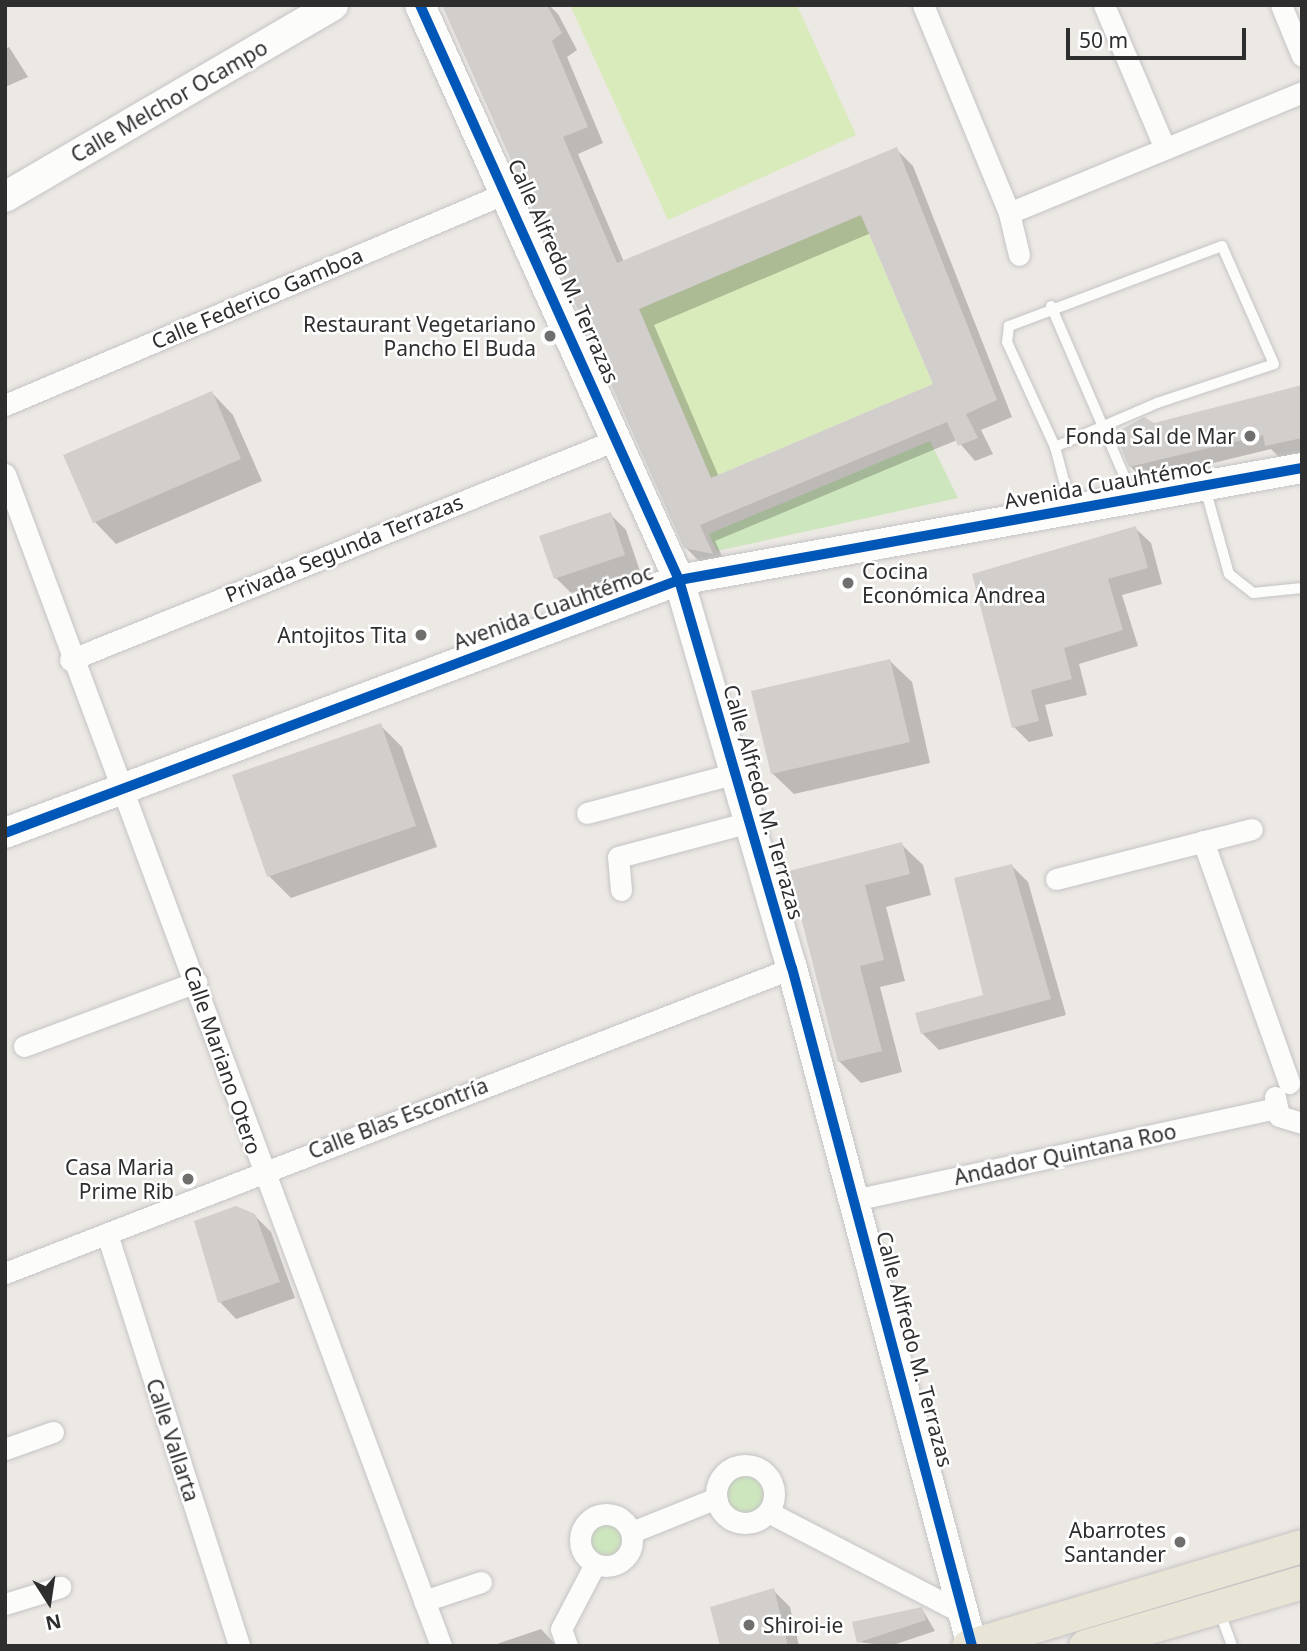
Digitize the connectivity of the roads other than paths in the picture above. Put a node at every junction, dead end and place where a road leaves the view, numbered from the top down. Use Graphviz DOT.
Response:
graph roads {
  1 [pos="333,5"];
  2 [pos="419,5"];
  3 [pos="923,5"];
  4 [pos="1104,5"];
  5 [pos="1281,5"];
  6 [pos="1302,56"];
  7 [pos="1302,92"];
  8 [pos="1165,149"];
  9 [pos="508,192"];
  10 [pos="5,197"];
  11 [pos="1009,213"];
  12 [pos="1019,255"];
  13 [pos="1051,306"];
  14 [pos="5,405"];
  15 [pos="1105,424"];
  16 [pos="618,439"];
  17 [pos="1055,447"];
  18 [pos="1302,468"];
  19 [pos="5,474"];
  20 [pos="1204,485"];
  21 [pos="1134,498"];
  22 [pos="1072,509"];
  23 [pos="680,580"];
  24 [pos="1302,588"];
  25 [pos="70,660"];
  26 [pos="736,773"];
  27 [pos="126,786"];
  28 [pos="587,813"];
  29 [pos="750,822"];
  30 [pos="1252,829"];
  31 [pos="5,833"];
  32 [pos="1203,841"];
  33 [pos="1056,879"];
  34 [pos="621,890"];
  35 [pos="792,968"];
  36 [pos="196,982"];
  37 [pos="24,1046"];
  38 [pos="1295,1083"];
  39 [pos="1275,1108"];
  40 [pos="1302,1123"];
  41 [pos="261,1169"];
  42 [pos="854,1200"];
  43 [pos="107,1234"];
  44 [pos="5,1273"];
  45 [pos="53,1432"];
  46 [pos="5,1449"];
  47 [pos="716,1498"];
  48 [pos="768,1511"];
  49 [pos="632,1532"];
  50 [pos="1302,1546"];
  51 [pos="595,1564"];
  52 [pos="481,1582"];
  53 [pos="1302,1582"];
  54 [pos="60,1587"];
  55 [pos="424,1601"];
  56 [pos="5,1604"];
  57 [pos="1218,1607"];
  58 [pos="969,1637"];
  59 [pos="239,1646"];
  60 [pos="441,1646"];
  61 [pos="567,1646"];
  62 [pos="1085,1646"];
  63 [pos="1232,1646"];
  1 -- 10 [label="street, Calle Melchor Ocampo"];
  2 -- 9 [label="street, Calle Alfredo M. Terrazas"];
  3 -- 11 [label="street"];
  4 -- 8 [label="street"];
  5 -- 6 [label="street"];
  7 -- 8 [label="street"];
  8 -- 11 [label="street"];
  9 -- 14 [label="street, Calle Federico Gamboa"];
  9 -- 16 [label="street, Calle Alfredo M. Terrazas"];
  11 -- 12 [label="street"];
  13 -- 15 [label="lane"];
  13 -- 15 [label="lane"];
  13 -- 17 [label="lane"];
  15 -- 17 [label="lane"];
  15 -- 21 [label="lane"];
  16 -- 23 [label="street, Calle Alfredo M. Terrazas"];
  16 -- 25 [label="street, Privada Segunda Terrazas"];
  17 -- 22 [label="lane"];
  18 -- 20 [label="street, Avenida Cuauhtémoc"];
  19 -- 25 [label="street, Calle Mariano Otero"];
  20 -- 21 [label="street, Avenida Cuauhtémoc"];
  20 -- 24 [label="lane"];
  21 -- 22 [label="street, Avenida Cuauhtémoc"];
  22 -- 23 [label="street, Avenida Cuauhtémoc"];
  23 -- 26 [label="street, Calle Alfredo M. Terrazas"];
  23 -- 27 [label="street, Avenida Cuauhtémoc"];
  25 -- 27 [label="street, Calle Mariano Otero"];
  26 -- 28 [label="street"];
  26 -- 29 [label="street, Calle Alfredo M. Terrazas"];
  27 -- 31 [label="street, Avenida Cuauhtémoc"];
  27 -- 36 [label="street, Calle Mariano Otero"];
  29 -- 34 [label="street"];
  29 -- 35 [label="street, Calle Alfredo M. Terrazas"];
  30 -- 32 [label="street"];
  32 -- 33 [label="street"];
  32 -- 38 [label="street"];
  35 -- 41 [label="street, Calle Blas Escontría"];
  35 -- 42 [label="street, Calle Alfredo M. Terrazas"];
  36 -- 37 [label="street"];
  36 -- 41 [label="street, Calle Mariano Otero"];
  38 -- 39 [label="street"];
  39 -- 40 [label="street"];
  39 -- 42 [label="street, Andador Quintana Roo"];
  41 -- 43 [label="street, Calle Blas Escontría"];
  41 -- 55 [label="street, Calle Mariano Otero"];
  42 -- 58 [label="street, Calle Alfredo M. Terrazas"];
  43 -- 44 [label="street, Calle Blas Escontría"];
  43 -- 59 [label="street, Calle Vallarta"];
  45 -- 46 [label="street"];
  47 -- 48 [label="street"];
  47 -- 48 [label="street"];
  47 -- 49 [label="street"];
  48 -- 58 [label="street"];
  49 -- 51 [label="street"];
  49 -- 51 [label="street"];
  50 -- 58 [label="main road"];
  51 -- 61 [label="street"];
  52 -- 55 [label="street"];
  53 -- 57 [label="main road"];
  54 -- 56 [label="street"];
  55 -- 60 [label="street, Calle Mariano Otero"];
  57 -- 62 [label="main road"];
  57 -- 63 [label="lane"];
}
